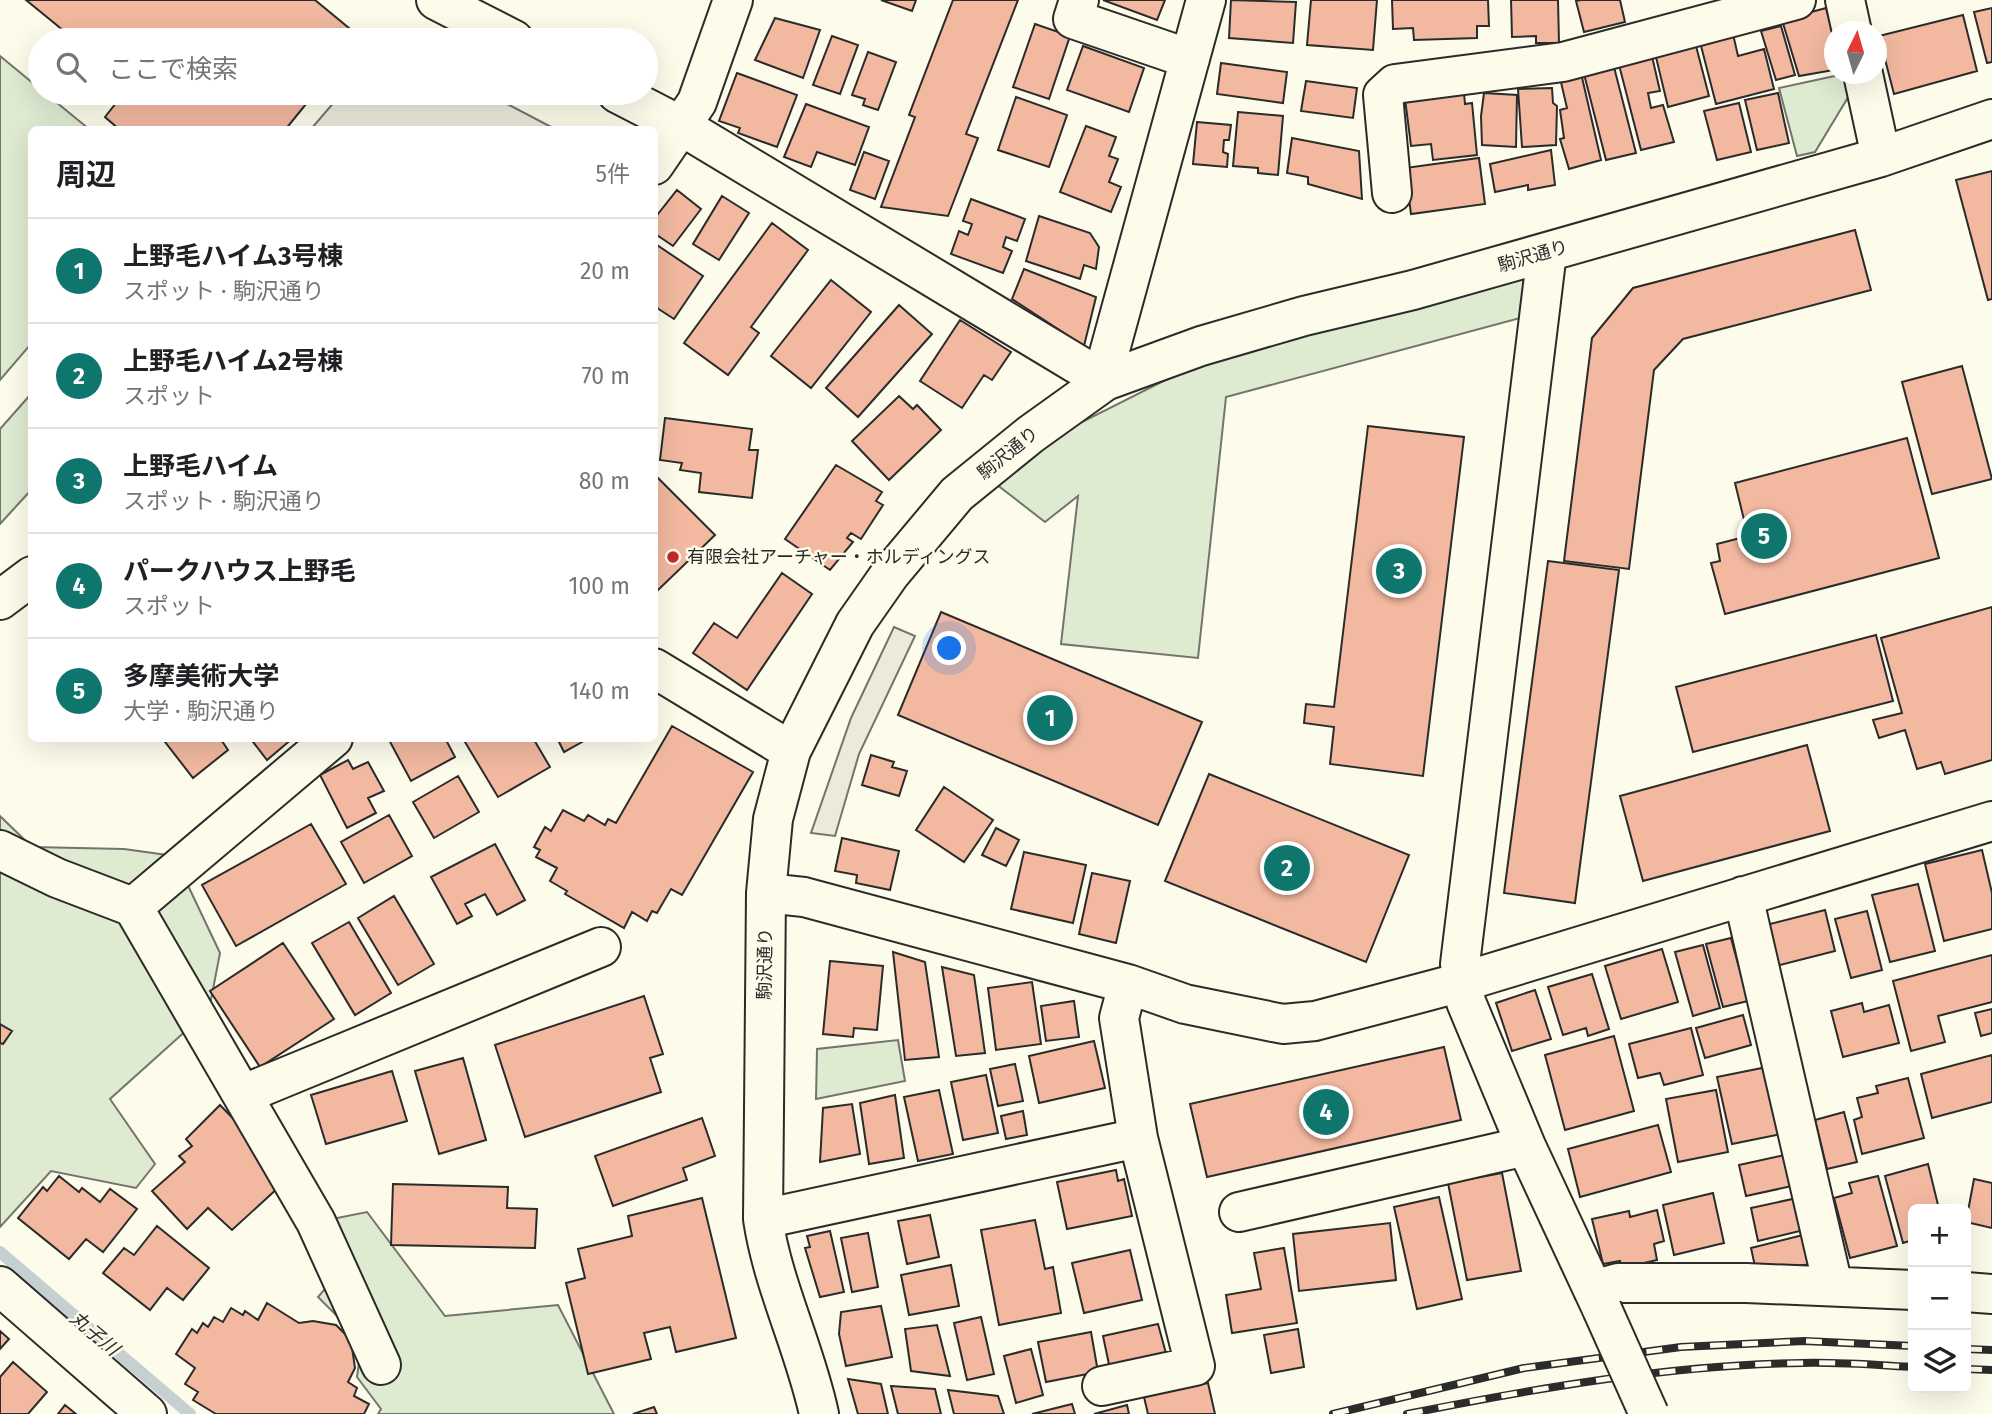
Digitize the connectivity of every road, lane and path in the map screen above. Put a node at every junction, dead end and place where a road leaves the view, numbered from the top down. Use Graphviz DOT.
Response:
graph roads {
  1 [pos="436,0"];
  2 [pos="733,0"];
  3 [pos="1079,0"];
  4 [pos="1206,0"];
  5 [pos="1796,0"];
  6 [pos="1845,0"];
  7 [pos="1850,21"];
  8 [pos="491,28"];
  9 [pos="1189,59"];
  10 [pos="1865,84"];
  11 [pos="640,105"];
  12 [pos="1992,119"];
  13 [pos="683,127"];
  14 [pos="1881,156"];
  15 [pos="658,160"];
  16 [pos="1392,193"];
  17 [pos="1547,253"];
  18 [pos="1105,381"];
  19 [pos="28,579"];
  20 [pos="0,600"];
  21 [pos="658,670"];
  22 [pos="328,742"];
  23 [pos="791,751"];
  24 [pos="1992,821"];
  25 [pos="0,850"];
  26 [pos="766,893"];
  27 [pos="1743,896"];
  28 [pos="133,907"];
  29 [pos="601,947"];
  30 [pos="1462,982"];
  31 [pos="1128,984"];
  32 [pos="244,1094"];
  33 [pos="1138,1138"];
  34 [pos="1526,1146"];
  35 [pos="1239,1212"];
  36 [pos="763,1219"];
  37 [pos="0,1286"];
  38 [pos="1833,1286"];
  39 [pos="1908,1290"];
  40 [pos="1971,1292"];
  41 [pos="1992,1294"];
  42 [pos="1598,1299"];
  43 [pos="382,1365"];
  44 [pos="1102,1387"];
  45 [pos="146,1414"];
  46 [pos="819,1414"];
  47 [pos="1648,1414"];
  1 -- 8 [label="street"];
  2 -- 13 [label="street"];
  3 -- 9 [label="street"];
  4 -- 9 [label="street"];
  5 -- 16 [label="street"];
  6 -- 7 [label="street"];
  9 -- 18 [label="street"];
  10 -- 14 [label="street"];
  11 -- 13 [label="street"];
  12 -- 14 [label="street, 駒沢通り"];
  13 -- 15 [label="street"];
  13 -- 18 [label="street"];
  14 -- 17 [label="street, 駒沢通り"];
  17 -- 18 [label="street, 駒沢通り"];
  17 -- 30 [label="street"];
  18 -- 23 [label="street, 駒沢通り"];
  19 -- 20 [label="street"];
  21 -- 23 [label="street"];
  22 -- 28 [label="street"];
  23 -- 26 [label="street, 駒沢通り"];
  24 -- 27 [label="street"];
  25 -- 28 [label="street"];
  26 -- 31 [label="street"];
  26 -- 36 [label="street, 駒沢通り"];
  27 -- 30 [label="street"];
  27 -- 38 [label="street"];
  28 -- 32 [label="street"];
  29 -- 32 [label="street"];
  30 -- 31 [label="street"];
  30 -- 34 [label="street"];
  31 -- 33 [label="street"];
  32 -- 43 [label="street"];
  33 -- 36 [label="street"];
  33 -- 44 [label="street"];
  34 -- 35 [label="street"];
  34 -- 42 [label="street"];
  36 -- 46 [label="street, 駒沢通り"];
  37 -- 45 [label="street"];
  38 -- 39 [label="street"];
  38 -- 42 [label="street"];
  40 -- 41 [label="street"];
  42 -- 47 [label="street, bridge"];
}
